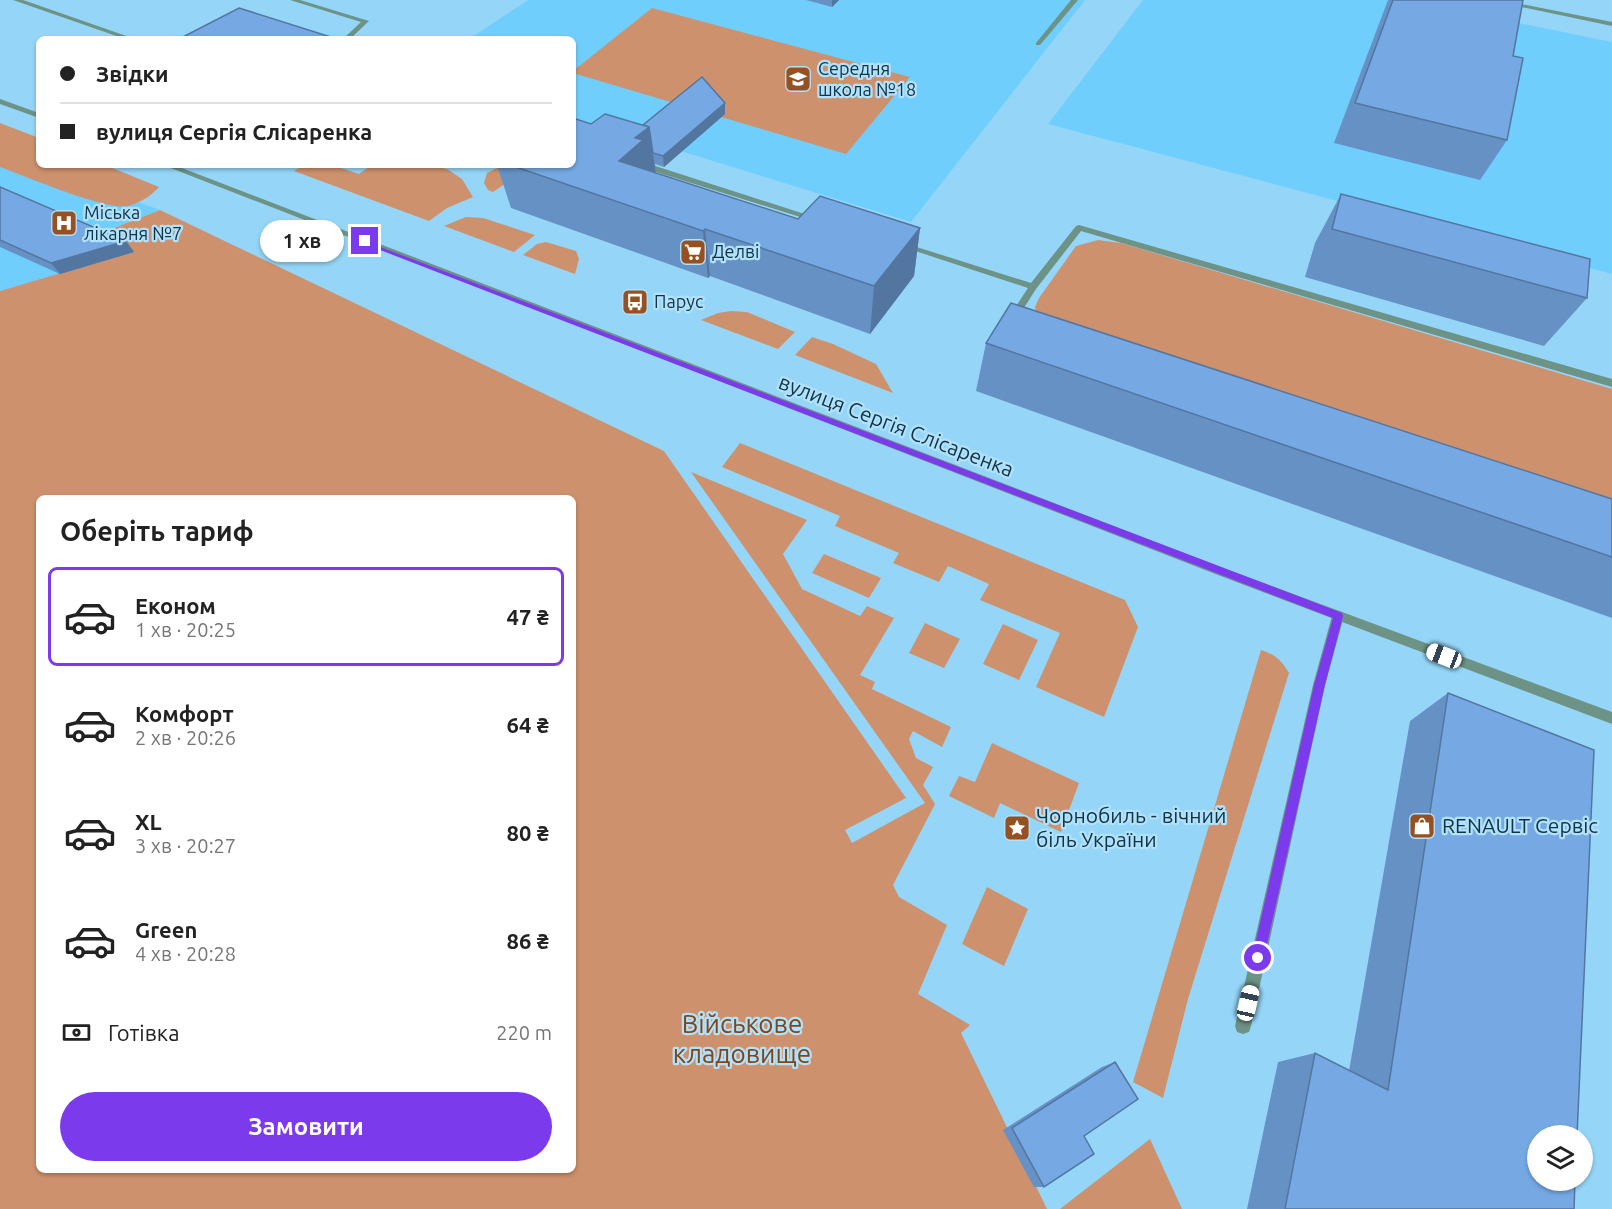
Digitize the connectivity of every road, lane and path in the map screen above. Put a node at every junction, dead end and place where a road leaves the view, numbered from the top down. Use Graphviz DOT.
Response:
graph roads {
  1 [pos="16,0"];
  2 [pos="293,0"];
  3 [pos="1075,0"];
  4 [pos="1491,0"];
  5 [pos="1612,24"];
  6 [pos="123,36"];
  7 [pos="349,36"];
  8 [pos="1038,44"];
  9 [pos="0,101"];
  10 [pos="36,115"];
  11 [pos="629,160"];
  12 [pos="175,168"];
  13 [pos="831,224"];
  14 [pos="898,244"];
  15 [pos="1033,287"];
  16 [pos="1018,329"];
  17 [pos="1612,383"];
  18 [pos="1338,616"];
  19 [pos="1612,718"];
  20 [pos="1243,1026"];
  1 -- 6 [label="street"];
  2 -- 7 [label="street"];
  3 -- 8 [label="street"];
  4 -- 5 [label="street"];
  9 -- 10 [label="street"];
  11 -- 13 [label="street"];
  12 -- 18 [label="street, вулиця Сергія Слісаренка"];
  14 -- 15 [label="street"];
  15 -- 16 [label="street"];
  15 -- 17 [label="street"];
  18 -- 19 [label="street, вулиця Сергія Слісаренка"];
  18 -- 20 [label="street"];
}
